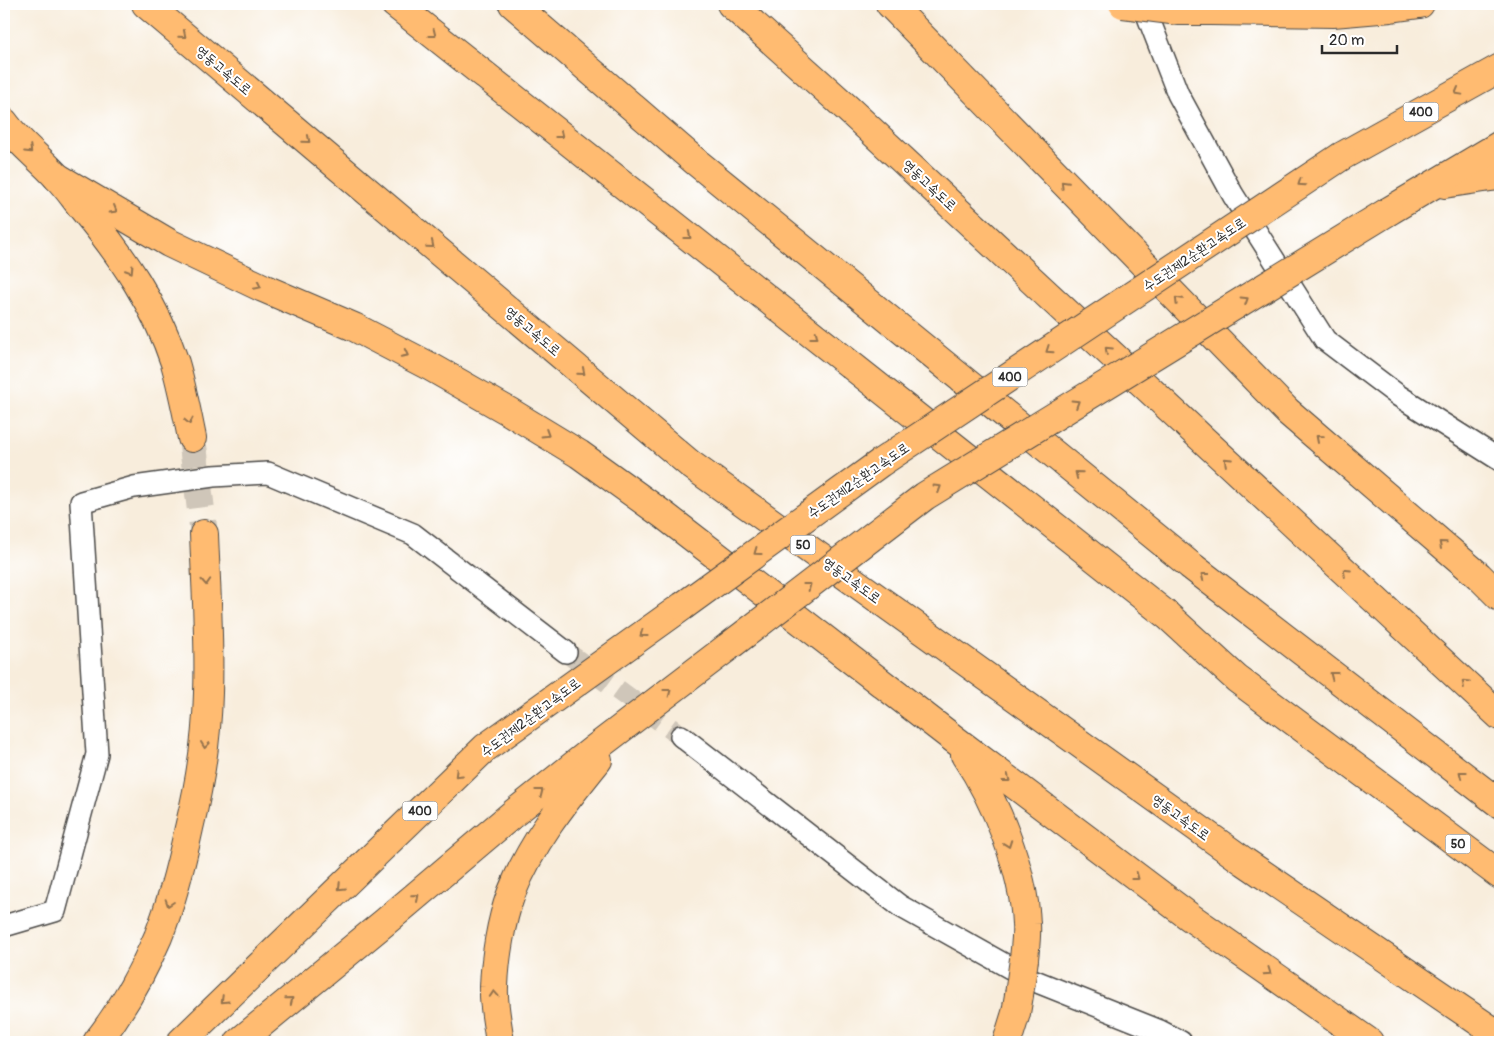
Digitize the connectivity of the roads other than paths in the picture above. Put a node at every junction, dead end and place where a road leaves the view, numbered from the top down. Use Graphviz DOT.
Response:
graph roads {
  1 [pos="146,4"];
  2 [pos="395,4"];
  3 [pos="513,4"];
  4 [pos="731,4"];
  5 [pos="890,4"];
  6 [pos="1123,4"];
  7 [pos="1143,4"];
  8 [pos="1420,4"];
  9 [pos="1500,68"];
  10 [pos="4,122"];
  11 [pos="1500,145"];
  12 [pos="1500,175"];
  13 [pos="57,177"];
  14 [pos="1430,186"];
  15 [pos="192,438"];
  16 [pos="1500,460"];
  17 [pos="204,534"];
  18 [pos="1490,583"];
  19 [pos="1500,597"];
  20 [pos="566,652"];
  21 [pos="1500,716"];
  22 [pos="629,722"];
  23 [pos="681,736"];
  24 [pos="954,739"];
  25 [pos="1500,804"];
  26 [pos="1500,875"];
  27 [pos="4,926"];
  28 [pos="1500,1036"];
  29 [pos="97,1042"];
  30 [pos="180,1042"];
  31 [pos="239,1042"];
  32 [pos="500,1042"];
  33 [pos="1007,1042"];
  34 [pos="1181,1042"];
  35 [pos="1369,1042"];
  1 -- 28 [label="highway, 영동고속도로 / 50, one-way"];
  2 -- 26 [label="highway, 50, one-way"];
  25 -- 3 [label="highway, one-way"];
  21 -- 4 [label="highway, 영동고속도로, one-way"];
  18 -- 5 [label="highway, one-way"];
  6 -- 8 [label="highway, bridge"];
  7 -- 16 [label="street"];
  9 -- 30 [label="highway, 수도권제2순환고속도로 / 400, one-way, bridge"];
  10 -- 13 [label="highway, one-way"];
  11 -- 14 [label="highway"];
  12 -- 14 [label="highway"];
  13 -- 15 [label="highway, one-way"];
  13 -- 24 [label="highway, one-way"];
  22 -- 14 [label="highway, one-way, bridge"];
  17 -- 29 [label="highway, one-way"];
  18 -- 19 [label="highway"];
  20 -- 27 [label="street"];
  31 -- 22 [label="highway, one-way"];
  32 -- 22 [label="highway, one-way"];
  23 -- 34 [label="street"];
  24 -- 33 [label="highway, one-way, bridge"];
  24 -- 35 [label="highway, one-way"];
}
